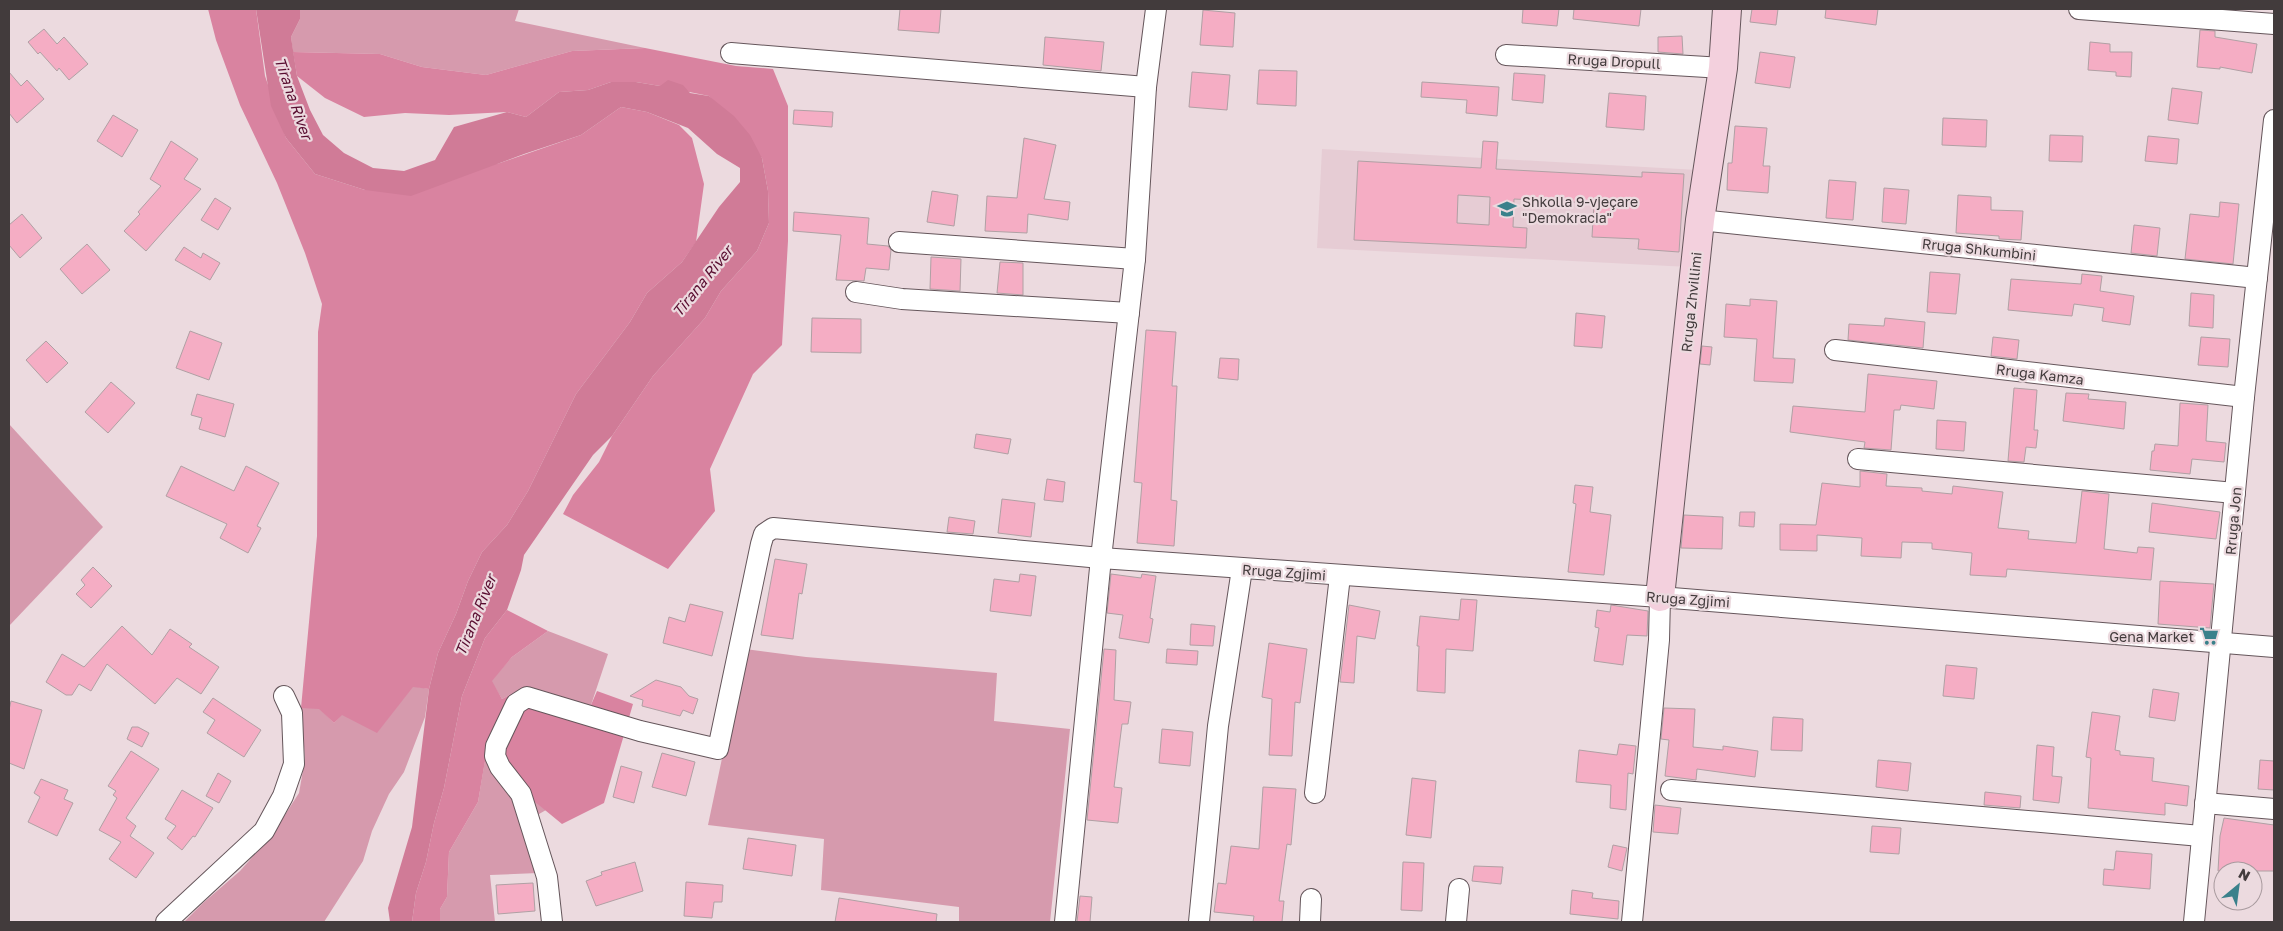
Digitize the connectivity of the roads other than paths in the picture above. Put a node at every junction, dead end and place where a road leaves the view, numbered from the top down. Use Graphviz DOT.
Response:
graph roads {
  1 [pos="1156,9"];
  2 [pos="1727,9"];
  3 [pos="2079,9"];
  4 [pos="2274,24"];
  5 [pos="731,53"];
  6 [pos="1506,55"];
  7 [pos="1723,68"];
  8 [pos="1146,88"];
  9 [pos="2274,120"];
  10 [pos="1700,220"];
  11 [pos="2269,231"];
  12 [pos="898,242"];
  13 [pos="1135,258"];
  14 [pos="2257,278"];
  15 [pos="856,292"];
  16 [pos="1129,313"];
  17 [pos="1835,350"];
  18 [pos="2244,397"];
  19 [pos="1858,459"];
  20 [pos="2235,494"];
  21 [pos="1101,558"];
  22 [pos="1242,569"];
  23 [pos="1340,576"];
  24 [pos="1660,597"];
  25 [pos="2222,642"];
  26 [pos="2274,647"];
  27 [pos="284,696"];
  28 [pos="1672,790"];
  29 [pos="1315,793"];
  30 [pos="2205,803"];
  31 [pos="2274,809"];
  32 [pos="2201,836"];
  33 [pos="1459,889"];
  34 [pos="1312,899"];
  35 [pos="166,922"];
  36 [pos="552,922"];
  37 [pos="1065,922"];
  38 [pos="1199,922"];
  39 [pos="1310,922"];
  40 [pos="1456,922"];
  41 [pos="1632,922"];
  42 [pos="2194,922"];
  1 -- 8 [label="street"];
  2 -- 7 [label="street, Rruga Zhvillimi"];
  3 -- 4 [label="street"];
  5 -- 8 [label="street"];
  6 -- 7 [label="street, Rruga Dropull"];
  7 -- 10 [label="street, Rruga Zhvillimi"];
  8 -- 13 [label="street"];
  9 -- 11 [label="street, Rruga Jon"];
  10 -- 14 [label="street, Rruga Shkumbini"];
  10 -- 24 [label="street, Rruga Zhvillimi"];
  11 -- 14 [label="street, Rruga Jon"];
  12 -- 13 [label="street"];
  13 -- 16 [label="street"];
  14 -- 18 [label="street, Rruga Jon"];
  15 -- 16 [label="street"];
  16 -- 21 [label="street"];
  17 -- 18 [label="street, Rruga Kamza"];
  18 -- 20 [label="street, Rruga Jon"];
  19 -- 20 [label="street"];
  20 -- 25 [label="street, Rruga Jon"];
  21 -- 22 [label="street, Rruga Zgjimi"];
  21 -- 36 [label="street, Rruga Zgjimi"];
  21 -- 37 [label="street"];
  22 -- 23 [label="street, Rruga Zgjimi"];
  22 -- 38 [label="street"];
  23 -- 24 [label="street, Rruga Zgjimi"];
  23 -- 29 [label="street"];
  24 -- 25 [label="street, Rruga Zgjimi"];
  24 -- 41 [label="street"];
  25 -- 26 [label="street, Rruga Zgjimi"];
  25 -- 30 [label="street, Rruga Jon"];
  27 -- 35 [label="street"];
  28 -- 32 [label="street"];
  30 -- 31 [label="street"];
  30 -- 32 [label="street, Rruga Jon"];
  32 -- 42 [label="street, Rruga Jon"];
  33 -- 40 [label="street"];
  34 -- 39 [label="street"];
}
